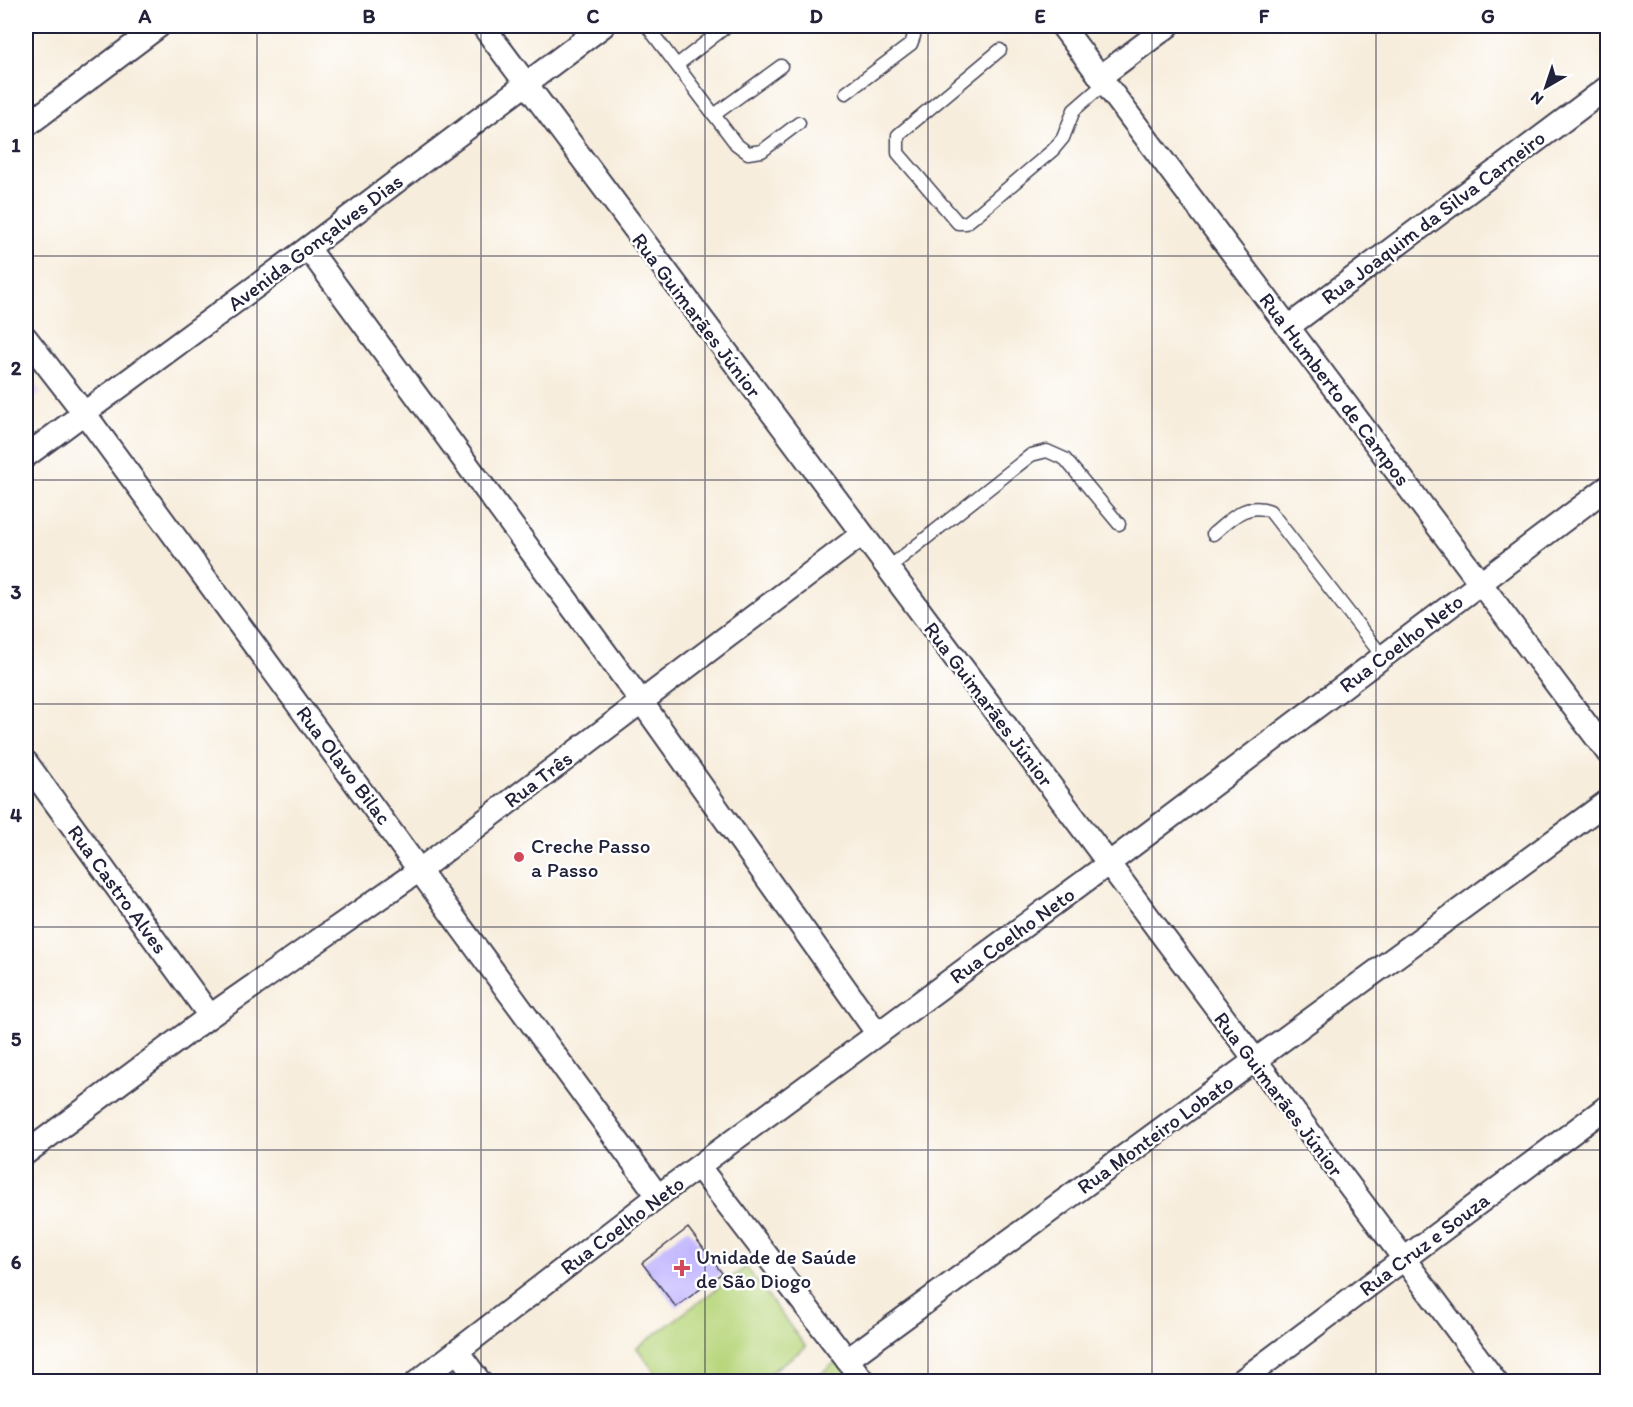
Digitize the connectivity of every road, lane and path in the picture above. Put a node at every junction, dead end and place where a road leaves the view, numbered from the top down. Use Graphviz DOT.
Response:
graph roads {
  1 [pos="159,26"];
  2 [pos="483,26"];
  3 [pos="603,26"];
  4 [pos="647,26"];
  5 [pos="727,26"];
  6 [pos="909,26"];
  7 [pos="1062,26"];
  8 [pos="1168,26"];
  9 [pos="1000,50"];
  10 [pos="677,65"];
  11 [pos="781,66"];
  12 [pos="1103,80"];
  13 [pos="525,83"];
  14 [pos="1608,87"];
  15 [pos="846,93"];
  16 [pos="714,115"];
  17 [pos="799,123"];
  18 [pos="26,126"];
  19 [pos="308,249"];
  20 [pos="1288,327"];
  21 [pos="26,338"];
  22 [pos="85,414"];
  23 [pos="26,456"];
  24 [pos="1608,487"];
  25 [pos="1119,524"];
  26 [pos="1213,534"];
  27 [pos="861,535"];
  28 [pos="887,569"];
  29 [pos="1480,584"];
  30 [pos="1383,657"];
  31 [pos="641,701"];
  32 [pos="1608,753"];
  33 [pos="26,762"];
  34 [pos="1608,801"];
  35 [pos="1108,864"];
  36 [pos="421,868"];
  37 [pos="210,1016"];
  38 [pos="878,1034"];
  39 [pos="1254,1060"];
  40 [pos="1608,1106"];
  41 [pos="26,1153"];
  42 [pos="699,1167"];
  43 [pos="658,1196"];
  44 [pos="1404,1260"];
  45 [pos="457,1351"];
  46 [pos="847,1360"];
  47 [pos="417,1382"];
  48 [pos="480,1382"];
  49 [pos="864,1382"];
  50 [pos="1240,1382"];
  51 [pos="1496,1382"];
  1 -- 18 [label="street"];
  2 -- 13 [label="street, Rua Guimarães Júnior"];
  3 -- 13 [label="street, Avenida Gonçalves Dias"];
  4 -- 10 [label="lane"];
  5 -- 10 [label="lane"];
  6 -- 15 [label="lane"];
  7 -- 12 [label="street, Rua Humberto de Campos"];
  8 -- 12 [label="street"];
  9 -- 12 [label="lane"];
  10 -- 16 [label="lane"];
  11 -- 16 [label="lane"];
  12 -- 20 [label="street, Rua Humberto de Campos"];
  13 -- 19 [label="street, Avenida Gonçalves Dias"];
  13 -- 27 [label="street, Rua Guimarães Júnior"];
  14 -- 20 [label="street, Rua Joaquim da Silva Carneiro"];
  16 -- 17 [label="lane"];
  19 -- 22 [label="street, Avenida Gonçalves Dias"];
  19 -- 31 [label="street"];
  20 -- 29 [label="street, Rua Humberto de Campos"];
  21 -- 22 [label="street, Rua Olavo Bilac"];
  22 -- 23 [label="street, Avenida Gonçalves Dias"];
  22 -- 36 [label="street, Rua Olavo Bilac"];
  24 -- 29 [label="street, Rua Coelho Neto"];
  25 -- 28 [label="lane"];
  26 -- 30 [label="lane"];
  27 -- 28 [label="street, Rua Guimarães Júnior"];
  27 -- 31 [label="street, Rua Três"];
  28 -- 35 [label="street, Rua Guimarães Júnior"];
  29 -- 30 [label="street, Rua Coelho Neto"];
  29 -- 32 [label="street, Rua Humberto de Campos"];
  30 -- 35 [label="street, Rua Coelho Neto"];
  31 -- 36 [label="street, Rua Três"];
  31 -- 38 [label="street"];
  33 -- 37 [label="street, Rua Castro Alves"];
  34 -- 39 [label="street, Rua Monteiro Lobato"];
  35 -- 38 [label="street, Rua Coelho Neto"];
  35 -- 39 [label="street, Rua Guimarães Júnior"];
  36 -- 37 [label="street, Rua Três"];
  36 -- 43 [label="street, Rua Olavo Bilac"];
  37 -- 41 [label="street, Rua Três"];
  38 -- 42 [label="street, Rua Coelho Neto"];
  39 -- 44 [label="street, Rua Guimarães Júnior"];
  39 -- 46 [label="street, Rua Monteiro Lobato"];
  40 -- 44 [label="street, Rua Cruz e Souza"];
  42 -- 43 [label="street, Rua Coelho Neto"];
  42 -- 46 [label="street"];
  43 -- 45 [label="street, Rua Coelho Neto"];
  44 -- 50 [label="street, Rua Cruz e Souza"];
  44 -- 51 [label="street, Rua Guimarães Júnior"];
  45 -- 47 [label="street, Rua Coelho Neto"];
  45 -- 48 [label="street"];
  46 -- 49 [label="street"];
}
